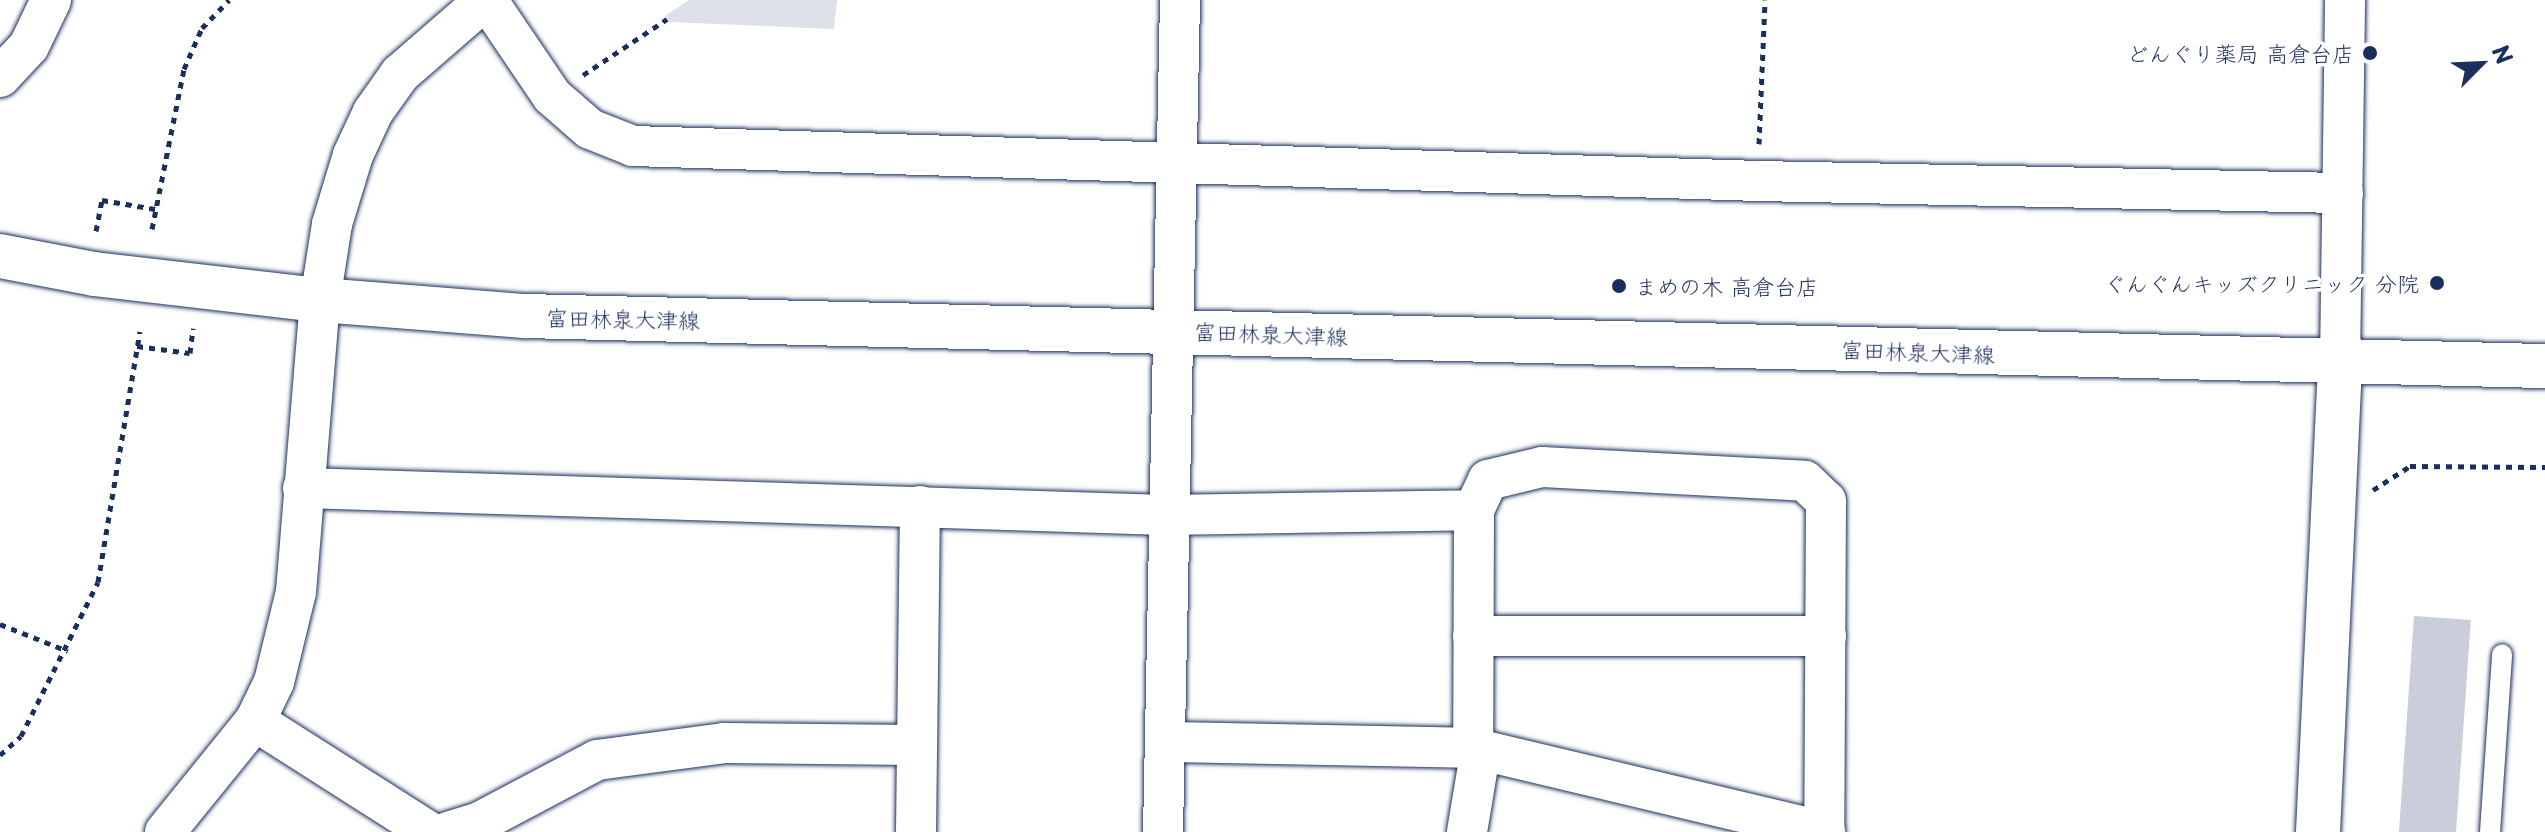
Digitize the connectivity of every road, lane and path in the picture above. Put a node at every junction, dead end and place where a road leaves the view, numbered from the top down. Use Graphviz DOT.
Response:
graph roads {
  1 [pos="51,0"];
  2 [pos="229,0"];
  3 [pos="486,0"];
  4 [pos="1180,0"];
  5 [pos="1765,0"];
  6 [pos="2345,0"];
  7 [pos="667,19"];
  8 [pos="0,77"];
  9 [pos="552,96"];
  10 [pos="1176,163"];
  11 [pos="1758,181"];
  12 [pos="2343,193"];
  13 [pos="155,209"];
  14 [pos="152,229"];
  15 [pos="96,231"];
  16 [pos="0,256"];
  17 [pos="320,300"];
  18 [pos="193,328"];
  19 [pos="140,331"];
  20 [pos="1171,331"];
  21 [pos="137,346"];
  22 [pos="2340,363"];
  23 [pos="2545,366"];
  24 [pos="2545,467"];
  25 [pos="303,488"];
  26 [pos="2365,496"];
  27 [pos="920,506"];
  28 [pos="1474,510"];
  29 [pos="1166,515"];
  30 [pos="0,624"];
  31 [pos="1473,636"];
  32 [pos="1826,636"];
  33 [pos="68,651"];
  34 [pos="2502,654"];
  35 [pos="255,721"];
  36 [pos="1166,742"];
  37 [pos="915,745"];
  38 [pos="1473,748"];
  39 [pos="0,755"];
  40 [pos="165,832"];
  41 [pos="429,832"];
  42 [pos="448,832"];
  43 [pos="916,832"];
  44 [pos="1163,832"];
  45 [pos="1467,832"];
  46 [pos="1824,832"];
  47 [pos="2318,832"];
  48 [pos="2490,832"];
  1 -- 8 [label="street"];
  2 -- 13 [label="path"];
  3 -- 9 [label="street"];
  3 -- 17 [label="street"];
  4 -- 10 [label="street"];
  5 -- 11 [label="path"];
  6 -- 12 [label="street"];
  7 -- 9 [label="path"];
  9 -- 10 [label="street"];
  10 -- 11 [label="street"];
  10 -- 20 [label="street"];
  11 -- 12 [label="street"];
  12 -- 22 [label="street"];
  13 -- 14 [label="path"];
  13 -- 15 [label="path"];
  16 -- 17 [label="main road, 富田林泉大津線"];
  17 -- 20 [label="main road, 富田林泉大津線"];
  17 -- 25 [label="street"];
  18 -- 21 [label="path"];
  19 -- 21 [label="path"];
  20 -- 22 [label="main road, 富田林泉大津線"];
  20 -- 29 [label="street"];
  21 -- 33 [label="path"];
  22 -- 23 [label="main road, 富田林泉大津線"];
  22 -- 47 [label="main road"];
  24 -- 26 [label="path"];
  25 -- 27 [label="street"];
  25 -- 35 [label="street"];
  27 -- 29 [label="street"];
  27 -- 37 [label="street"];
  28 -- 29 [label="street"];
  28 -- 31 [label="street"];
  28 -- 32 [label="street"];
  29 -- 36 [label="street"];
  30 -- 33 [label="path"];
  31 -- 32 [label="street"];
  31 -- 38 [label="street"];
  32 -- 46 [label="street"];
  33 -- 39 [label="path"];
  34 -- 48 [label="lane"];
  35 -- 40 [label="street"];
  35 -- 41 [label="street"];
  36 -- 38 [label="street"];
  36 -- 44 [label="street"];
  37 -- 42 [label="street"];
  37 -- 43 [label="street"];
  38 -- 45 [label="street"];
  38 -- 46 [label="street"];
}
